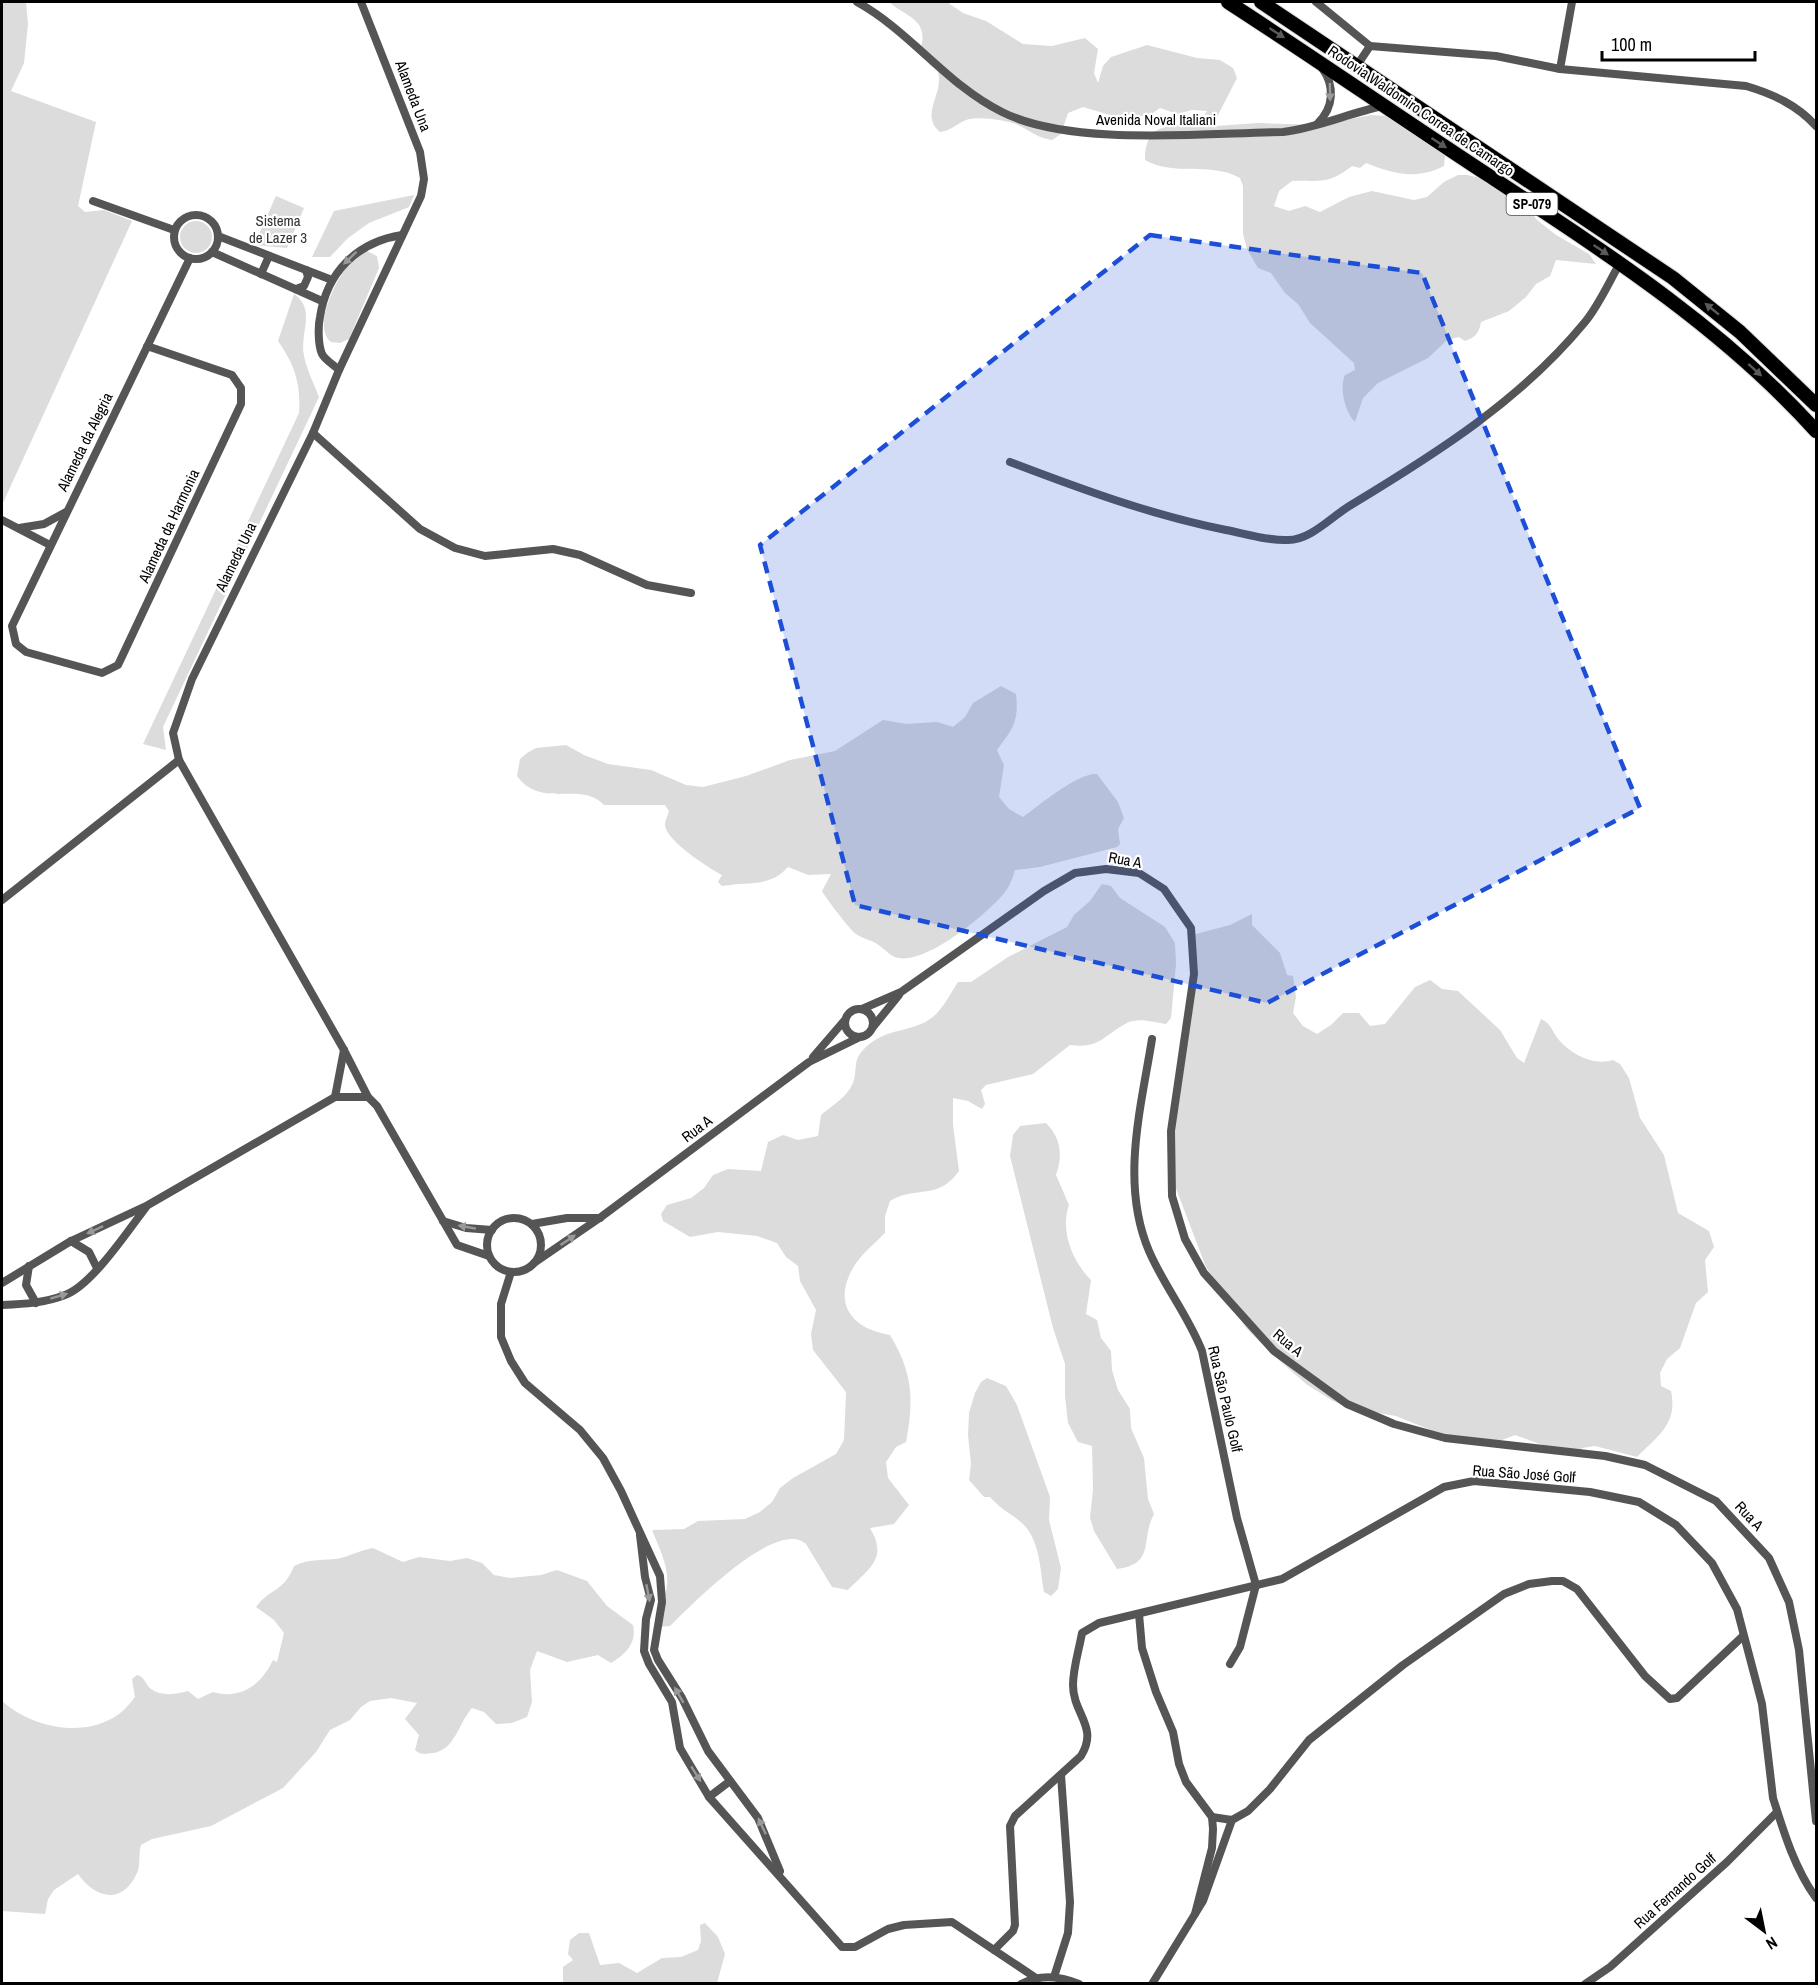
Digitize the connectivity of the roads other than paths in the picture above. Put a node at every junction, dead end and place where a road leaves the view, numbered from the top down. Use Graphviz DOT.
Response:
graph roads {
  1 [pos="361,2"];
  2 [pos="856,2"];
  3 [pos="1228,2"];
  4 [pos="1261,2"];
  5 [pos="1317,2"];
  6 [pos="1572,2"];
  7 [pos="1370,46"];
  8 [pos="1313,58"];
  9 [pos="1356,67"];
  10 [pos="1560,69"];
  11 [pos="1383,106"];
  12 [pos="1315,126"];
  13 [pos="1816,126"];
  14 [pos="93,201"];
  15 [pos="174,230"];
  16 [pos="402,235"];
  17 [pos="218,236"];
  18 [pos="212,252"];
  19 [pos="269,256"];
  20 [pos="190,258"];
  21 [pos="1620,263"];
  22 [pos="306,270"];
  23 [pos="261,274"];
  24 [pos="332,279"];
  25 [pos="296,290"];
  26 [pos="322,301"];
  27 [pos="147,346"];
  28 [pos="339,370"];
  29 [pos="1816,405"];
  30 [pos="1816,431"];
  31 [pos="313,433"];
  32 [pos="1010,462"];
  33 [pos="66,511"];
  34 [pos="2,520"];
  35 [pos="19,529"];
  36 [pos="50,545"];
  37 [pos="691,593"];
  38 [pos="13,639"];
  39 [pos="179,760"];
  40 [pos="2,900"];
  41 [pos="901,992"];
  42 [pos="862,1009"];
  43 [pos="844,1021"];
  44 [pos="872,1029"];
  45 [pos="860,1037"];
  46 [pos="1152,1039"];
  47 [pos="344,1050"];
  48 [pos="809,1062"];
  49 [pos="335,1097"];
  50 [pos="368,1097"];
  51 [pos="148,1205"];
  52 [pos="601,1218"];
  53 [pos="443,1221"];
  54 [pos="532,1224"];
  55 [pos="492,1230"];
  56 [pos="71,1241"];
  57 [pos="489,1256"];
  58 [pos="534,1263"];
  59 [pos="29,1266"];
  60 [pos="97,1268"];
  61 [pos="511,1272"];
  62 [pos="2,1283"];
  63 [pos="36,1303"];
  64 [pos="2,1305"];
  65 [pos="640,1536"];
  66 [pos="1256,1585"];
  67 [pos="1139,1614"];
  68 [pos="1742,1637"];
  69 [pos="1230,1664"];
  70 [pos="1063,1773"];
  71 [pos="730,1781"];
  72 [pos="709,1797"];
  73 [pos="1777,1812"];
  74 [pos="1212,1817"];
  75 [pos="1232,1820"];
  76 [pos="1816,1821"];
  77 [pos="782,1877"];
  78 [pos="1816,1898"];
  79 [pos="1195,1914"];
  80 [pos="994,1950"];
  81 [pos="1054,1977"];
  82 [pos="1036,1978"];
  83 [pos="1021,1983"];
  84 [pos="1079,1983"];
  85 [pos="1152,1983"];
  86 [pos="1585,1983"];
  1 -- 16 [label="street, Alameda Una"];
  2 -- 12 [label="street, Avenida Noval Italiani"];
  3 -- 8 [label="main road, Rodovia Waldomiro Correa de Camargo / SP-079, one-way"];
  4 -- 9 [label="main road, Rodovia Waldomiro Correa de Camargo / SP-079"];
  5 -- 7 [label="street"];
  6 -- 10 [label="street"];
  7 -- 9 [label="street"];
  7 -- 10 [label="street"];
  8 -- 11 [label="main road, Rodovia Waldomiro Correa de Camargo / SP-079"];
  8 -- 12 [label="street, one-way"];
  29 -- 9 [label="main road, Rodovia Waldomiro Correa de Camargo / SP-079, one-way"];
  10 -- 13 [label="street"];
  11 -- 12 [label="street, Avenida Noval Italiani"];
  11 -- 21 [label="main road, Rodovia Waldomiro Correa de Camargo / SP-079, one-way"];
  14 -- 15 [label="street"];
  15 -- 17 [label="street"];
  15 -- 20 [label="street"];
  16 -- 24 [label="street, one-way"];
  16 -- 28 [label="street, Alameda Una"];
  17 -- 18 [label="street"];
  17 -- 19 [label="street"];
  18 -- 20 [label="street"];
  18 -- 23 [label="street"];
  19 -- 22 [label="street"];
  19 -- 23 [label="street"];
  20 -- 27 [label="street, Alameda da Alegria"];
  21 -- 30 [label="main road, Rodovia Waldomiro Correa de Camargo / SP-079, one-way"];
  21 -- 32 [label="street"];
  22 -- 24 [label="street"];
  22 -- 25 [label="street"];
  23 -- 25 [label="street"];
  24 -- 26 [label="street"];
  25 -- 26 [label="street"];
  26 -- 28 [label="street"];
  27 -- 33 [label="street, Alameda da Alegria"];
  27 -- 38 [label="street, Alameda da Harmonia"];
  28 -- 31 [label="street, Alameda Una"];
  31 -- 37 [label="street"];
  31 -- 39 [label="street, Alameda Una"];
  33 -- 35 [label="street"];
  33 -- 36 [label="street, Alameda da Alegria"];
  34 -- 35 [label="street"];
  35 -- 36 [label="street"];
  36 -- 38 [label="street, Alameda da Alegria"];
  39 -- 40 [label="street"];
  39 -- 47 [label="street, Alameda Una"];
  41 -- 42 [label="street, Rua A"];
  41 -- 44 [label="street, Rua A"];
  41 -- 76 [label="street, Rua A"];
  42 -- 43 [label="street, Rua A"];
  42 -- 44 [label="street"];
  43 -- 45 [label="street"];
  43 -- 48 [label="street, Rua A"];
  44 -- 45 [label="street, Rua A"];
  45 -- 48 [label="street, Rua A"];
  46 -- 66 [label="street, Rua São Paulo Golf"];
  47 -- 49 [label="street"];
  47 -- 50 [label="street, Alameda Una"];
  48 -- 52 [label="street, Rua A"];
  49 -- 50 [label="street"];
  49 -- 51 [label="street"];
  50 -- 53 [label="street, Alameda Una"];
  51 -- 56 [label="street, one-way"];
  51 -- 60 [label="street"];
  52 -- 54 [label="street"];
  58 -- 52 [label="street, Rua A, one-way"];
  55 -- 53 [label="street, one-way"];
  53 -- 57 [label="street, Alameda Una"];
  54 -- 55 [label="street"];
  54 -- 58 [label="street"];
  55 -- 57 [label="street"];
  56 -- 59 [label="street"];
  56 -- 60 [label="street"];
  57 -- 61 [label="street"];
  58 -- 61 [label="street"];
  59 -- 62 [label="street"];
  59 -- 63 [label="street"];
  63 -- 60 [label="street, one-way"];
  61 -- 65 [label="street"];
  63 -- 64 [label="street"];
  71 -- 65 [label="street, one-way"];
  65 -- 72 [label="street, one-way"];
  66 -- 67 [label="street, Rua São José Golf"];
  66 -- 68 [label="street, Rua São José Golf"];
  66 -- 69 [label="street"];
  67 -- 70 [label="street, Rua São José Golf"];
  67 -- 74 [label="street"];
  68 -- 73 [label="street, Rua São José Golf"];
  68 -- 75 [label="street"];
  70 -- 80 [label="street"];
  70 -- 81 [label="street"];
  71 -- 72 [label="street"];
  77 -- 71 [label="street, one-way"];
  72 -- 77 [label="street"];
  73 -- 78 [label="street, Rua São José Golf"];
  73 -- 86 [label="street, Rua Fernando Golf"];
  74 -- 75 [label="street"];
  74 -- 79 [label="street"];
  75 -- 79 [label="street"];
  77 -- 80 [label="street"];
  79 -- 85 [label="street"];
  80 -- 82 [label="street"];
  81 -- 82 [label="street"];
  81 -- 84 [label="street"];
  82 -- 83 [label="street"];
}
